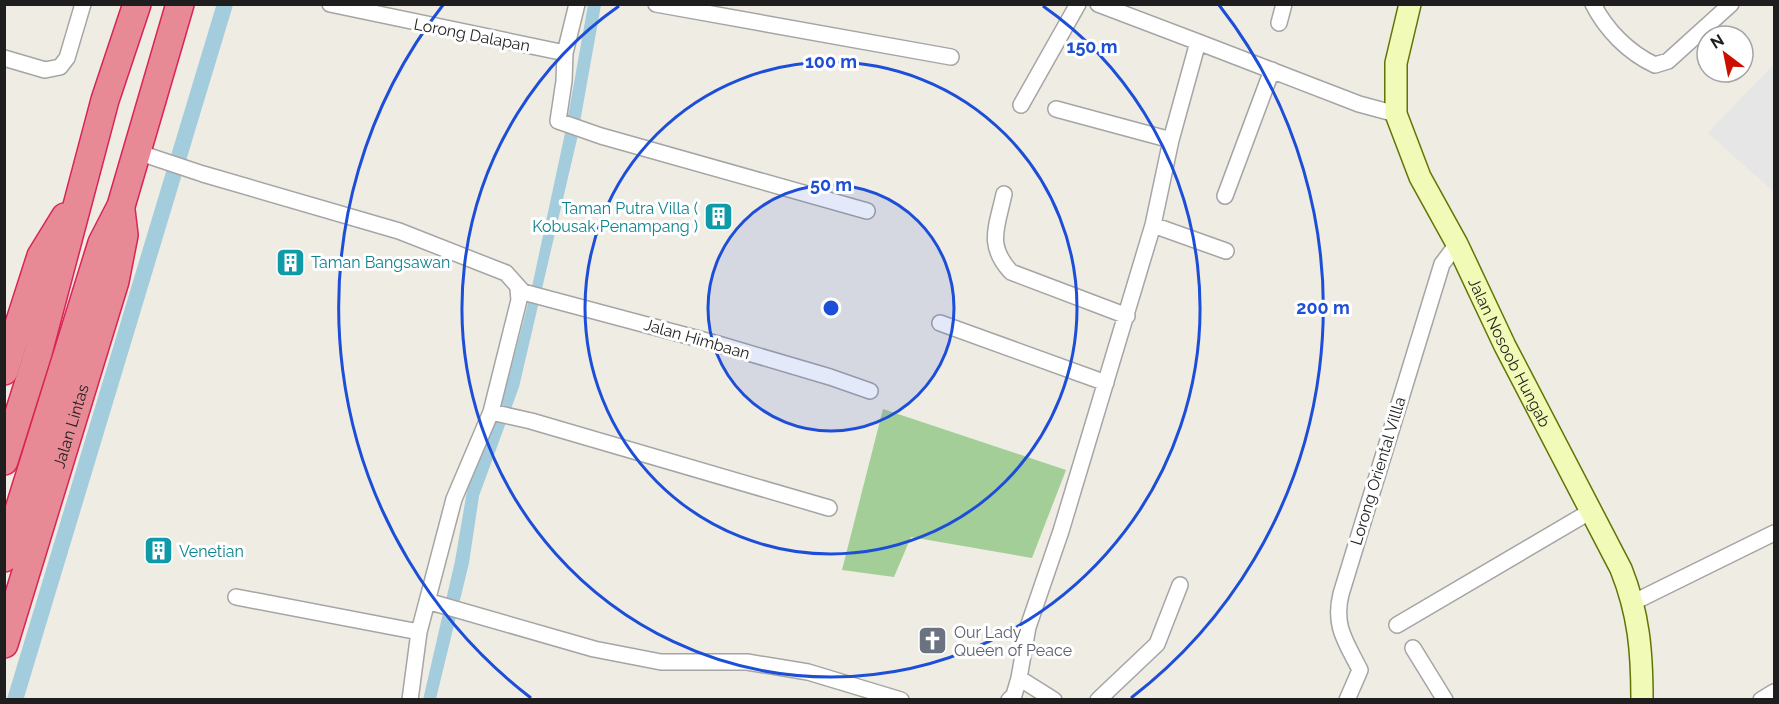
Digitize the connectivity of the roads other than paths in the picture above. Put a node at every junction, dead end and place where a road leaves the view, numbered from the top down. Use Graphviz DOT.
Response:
graph roads {
  1 [pos="82,4"];
  2 [pos="130,4"];
  3 [pos="137,4"];
  4 [pos="180,4"];
  5 [pos="330,4"];
  6 [pos="577,4"];
  7 [pos="656,4"];
  8 [pos="1078,4"];
  9 [pos="1098,4"];
  10 [pos="1284,4"];
  11 [pos="1410,4"];
  12 [pos="1593,4"];
  13 [pos="1731,4"];
  14 [pos="1279,23"];
  15 [pos="1198,42"];
  16 [pos="565,54"];
  17 [pos="951,57"];
  18 [pos="4,58"];
  19 [pos="118,66"];
  20 [pos="1272,70"];
  21 [pos="1021,105"];
  22 [pos="1056,108"];
  23 [pos="1396,114"];
  24 [pos="1171,140"];
  25 [pos="149,155"];
  26 [pos="81,191"];
  27 [pos="1005,194"];
  28 [pos="1226,196"];
  29 [pos="121,206"];
  30 [pos="867,212"];
  31 [pos="1153,225"];
  32 [pos="1457,244"];
  33 [pos="1226,251"];
  34 [pos="521,290"];
  35 [pos="1127,315"];
  36 [pos="940,323"];
  37 [pos="4,371"];
  38 [pos="1106,383"];
  39 [pos="870,391"];
  40 [pos="491,412"];
  41 [pos="4,461"];
  42 [pos="829,508"];
  43 [pos="1591,511"];
  44 [pos="1774,533"];
  45 [pos="4,558"];
  46 [pos="1180,585"];
  47 [pos="236,597"];
  48 [pos="427,601"];
  49 [pos="1634,602"];
  50 [pos="1397,625"];
  51 [pos="419,632"];
  52 [pos="4,644"];
  53 [pos="1413,648"];
  54 [pos="1019,678"];
  55 [pos="1774,692"];
  56 [pos="411,699"];
  57 [pos="901,699"];
  58 [pos="1009,699"];
  59 [pos="1054,699"];
  60 [pos="1098,699"];
  61 [pos="1347,699"];
  62 [pos="1445,699"];
  63 [pos="1642,699"];
  64 [pos="1761,699"];
  1 -- 18 [label="street"];
  2 -- 19 [label="street"];
  3 -- 19 [label="highway"];
  4 -- 25 [label="highway, Jalan Lintas"];
  5 -- 16 [label="street, Lorong Dalapan"];
  6 -- 16 [label="street"];
  7 -- 17 [label="street"];
  8 -- 21 [label="street"];
  9 -- 15 [label="street"];
  10 -- 14 [label="street"];
  11 -- 23 [label="main road, Jalan Nosoob Hungab"];
  12 -- 13 [label="street"];
  15 -- 20 [label="street"];
  15 -- 24 [label="street"];
  16 -- 30 [label="street"];
  19 -- 26 [label="highway"];
  20 -- 23 [label="street"];
  20 -- 28 [label="street"];
  22 -- 24 [label="street"];
  23 -- 32 [label="main road, Jalan Nosoob Hungab"];
  24 -- 31 [label="street"];
  25 -- 29 [label="highway, Jalan Lintas"];
  25 -- 34 [label="street"];
  26 -- 37 [label="highway"];
  26 -- 41 [label="highway"];
  27 -- 35 [label="street"];
  29 -- 45 [label="highway, Jalan Lintas"];
  29 -- 52 [label="highway, Jalan Lintas"];
  31 -- 33 [label="street"];
  31 -- 35 [label="street"];
  32 -- 43 [label="main road, Jalan Nosoob Hungab"];
  32 -- 61 [label="street, Lorong Oriental Villla"];
  34 -- 39 [label="street, Jalan Himbaan"];
  34 -- 40 [label="street"];
  35 -- 38 [label="street"];
  36 -- 38 [label="street"];
  38 -- 54 [label="street"];
  40 -- 42 [label="street"];
  40 -- 48 [label="street"];
  43 -- 49 [label="main road, Jalan Nosoob Hungab"];
  43 -- 50 [label="street"];
  44 -- 49 [label="street"];
  46 -- 60 [label="street"];
  47 -- 51 [label="street"];
  48 -- 51 [label="street"];
  48 -- 57 [label="street"];
  49 -- 63 [label="main road, Jalan Nosoob Hungab"];
  51 -- 56 [label="street"];
  53 -- 62 [label="street"];
  54 -- 58 [label="street"];
  54 -- 59 [label="street"];
  55 -- 64 [label="street"];
}
